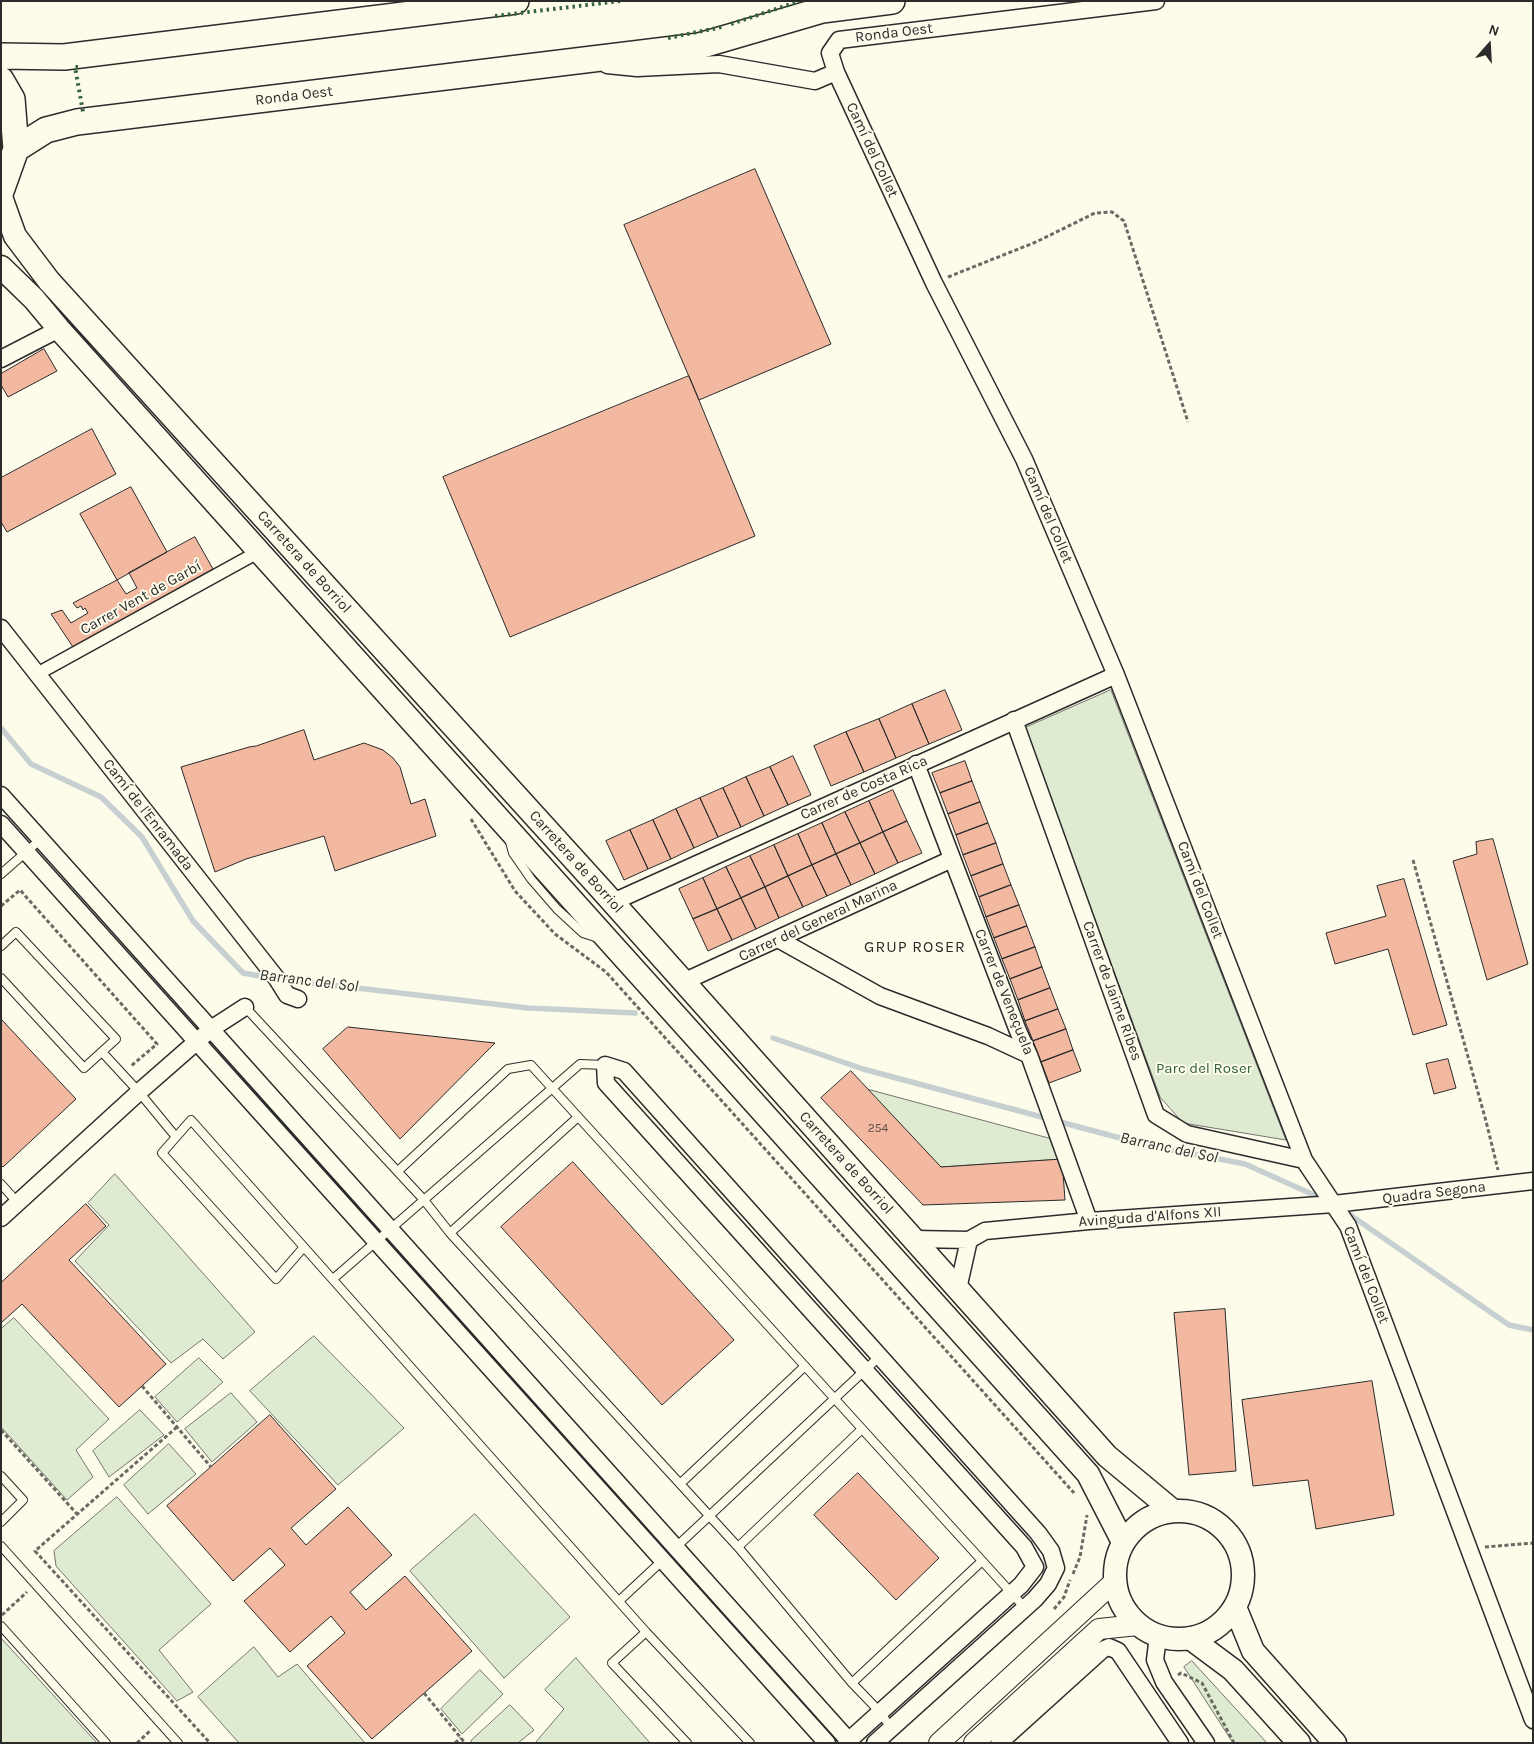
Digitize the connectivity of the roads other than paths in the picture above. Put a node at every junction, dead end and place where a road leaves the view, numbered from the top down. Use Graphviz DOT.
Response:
graph roads {
  1 [pos="516,1"];
  2 [pos="892,1"];
  3 [pos="1156,1"];
  4 [pos="1,56"];
  5 [pos="577,61"];
  6 [pos="836,72"];
  7 [pos="1,80"];
  8 [pos="16,149"];
  9 [pos="1,191"];
  10 [pos="1,197"];
  11 [pos="1,267"];
  12 [pos="59,329"];
  13 [pos="1,360"];
  14 [pos="260,551"];
  15 [pos="1,628"];
  16 [pos="38,674"];
  17 [pos="1116,675"];
  18 [pos="1014,720"];
  19 [pos="916,764"];
  20 [pos="1,795"];
  21 [pos="1,824"];
  22 [pos="41,839"];
  23 [pos="26,852"];
  24 [pos="952,859"];
  25 [pos="1,874"];
  26 [pos="613,902"];
  27 [pos="778,939"];
  28 [pos="1,946"];
  29 [pos="1,978"];
  30 [pos="684,982"];
  31 [pos="298,999"];
  32 [pos="245,1007"];
  33 [pos="211,1029"];
  34 [pos="1018,1031"];
  35 [pos="988,1036"];
  36 [pos="196,1042"];
  37 [pos="102,1052"];
  38 [pos="1029,1054"];
  39 [pos="605,1065"];
  40 [pos="552,1088"];
  41 [pos="139,1092"];
  42 [pos="578,1117"];
  43 [pos="176,1137"];
  44 [pos="1304,1160"];
  45 [pos="398,1171"];
  46 [pos="1533,1181"];
  47 [pos="1,1184"];
  48 [pos="424,1200"];
  49 [pos="18,1204"];
  50 [pos="1334,1204"];
  51 [pos="1,1218"];
  52 [pos="1089,1221"];
  53 [pos="391,1229"];
  54 [pos="450,1233"];
  55 [pos="914,1239"];
  56 [pos="969,1240"];
  57 [pos="377,1242"];
  58 [pos="304,1248"];
  59 [pos="333,1279"];
  60 [pos="958,1289"];
  61 [pos="880,1356"];
  62 [pos="805,1366"];
  63 [pos="865,1370"];
  64 [pos="834,1398"];
  65 [pos="862,1429"];
  66 [pos="1,1476"];
  67 [pos="680,1483"];
  68 [pos="1172,1510"];
  69 [pos="709,1516"];
  70 [pos="1,1522"];
  71 [pos="1123,1542"];
  72 [pos="1,1546"];
  73 [pos="738,1547"];
  74 [pos="676,1548"];
  75 [pos="663,1560"];
  76 [pos="982,1561"];
  77 [pos="1114,1582"];
  78 [pos="1012,1594"];
  79 [pos="619,1601"];
  80 [pos="1235,1607"];
  81 [pos="1025,1608"];
  82 [pos="1138,1624"];
  83 [pos="1,1626"];
  84 [pos="646,1632"];
  85 [pos="1158,1636"];
  86 [pos="1190,1638"];
  87 [pos="852,1683"];
  88 [pos="880,1712"];
  89 [pos="1533,1720"];
  90 [pos="892,1728"];
  91 [pos="849,1742"];
  92 [pos="106,1743"];
  93 [pos="178,1743"];
  94 [pos="687,1743"];
  95 [pos="750,1743"];
  96 [pos="827,1743"];
  97 [pos="875,1743"];
  98 [pos="939,1743"];
  99 [pos="974,1743"];
  100 [pos="999,1743"];
  101 [pos="1180,1743"];
  102 [pos="1206,1743"];
  103 [pos="1298,1743"];
  104 [pos="1336,1743"];
  1 -- 4 [label="main road"];
  2 -- 5 [label="main road, Ronda Oest"];
  3 -- 6 [label="street, Ronda Oest"];
  5 -- 6 [label="street, Ronda Oest"];
  5 -- 8 [label="main road, Ronda Oest"];
  6 -- 17 [label="street, Camí del Collet"];
  7 -- 8 [label="main road"];
  8 -- 9 [label="main road"];
  10 -- 26 [label="main road, Carretera de Borriol"];
  11 -- 12 [label="main road, Carretera de Borriol"];
  12 -- 13 [label="street"];
  12 -- 14 [label="main road, Carretera de Borriol"];
  14 -- 16 [label="street, Carrer Vent de Garbí"];
  14 -- 71 [label="main road, Carretera de Borriol"];
  15 -- 16 [label="street, Camí de l'Enramada"];
  16 -- 31 [label="street, Camí de l'Enramada"];
  17 -- 18 [label="street, Carrer de Costa Rica"];
  17 -- 44 [label="street, Camí del Collet"];
  18 -- 19 [label="street, Carrer de Costa Rica"];
  18 -- 44 [label="street, Carrer de Jaime Ribes"];
  19 -- 24 [label="street, Carrer de Veneçuela"];
  19 -- 26 [label="street, Carrer de Costa Rica"];
  20 -- 22 [label="street"];
  21 -- 23 [label="street"];
  22 -- 23 [label="lane"];
  22 -- 33 [label="street"];
  23 -- 25 [label="lane"];
  23 -- 36 [label="street"];
  24 -- 27 [label="street, Carrer del General Marina"];
  24 -- 34 [label="street, Carrer de Veneçuela"];
  26 -- 30 [label="main road, Carretera de Borriol"];
  27 -- 30 [label="street, Carrer del General Marina"];
  27 -- 35 [label="street"];
  28 -- 37 [label="lane"];
  29 -- 37 [label="lane"];
  30 -- 55 [label="main road, Carretera de Borriol"];
  32 -- 33 [label="street"];
  32 -- 45 [label="lane"];
  33 -- 36 [label="street"];
  33 -- 53 [label="street"];
  34 -- 35 [label="street"];
  34 -- 38 [label="street, Carrer de Veneçuela"];
  35 -- 38 [label="street"];
  36 -- 41 [label="street"];
  36 -- 57 [label="street"];
  37 -- 41 [label="lane"];
  38 -- 52 [label="street, Carrer de Veneçuela"];
  39 -- 40 [label="lane"];
  39 -- 61 [label="street"];
  39 -- 63 [label="street"];
  40 -- 42 [label="lane"];
  40 -- 45 [label="lane"];
  40 -- 48 [label="lane"];
  41 -- 43 [label="lane"];
  41 -- 49 [label="street"];
  42 -- 54 [label="lane"];
  42 -- 62 [label="lane"];
  43 -- 58 [label="lane"];
  43 -- 58 [label="lane"];
  44 -- 50 [label="street, Camí del Collet"];
  45 -- 48 [label="lane"];
  46 -- 50 [label="street, Quadra Segona"];
  47 -- 49 [label="lane"];
  48 -- 53 [label="lane"];
  48 -- 54 [label="lane"];
  49 -- 51 [label="street"];
  50 -- 52 [label="street, Avinguda d'Alfons XII"];
  50 -- 89 [label="street, Camí del Collet"];
  52 -- 56 [label="street, Avinguda d'Alfons XII"];
  53 -- 57 [label="lane"];
  53 -- 74 [label="street"];
  54 -- 67 [label="lane"];
  55 -- 56 [label="street, Avinguda d'Alfons XII"];
  55 -- 60 [label="main road, Carretera de Borriol"];
  56 -- 60 [label="street"];
  57 -- 59 [label="lane"];
  57 -- 75 [label="street"];
  58 -- 59 [label="lane"];
  59 -- 79 [label="lane"];
  60 -- 68 [label="main road, Carretera de Borriol"];
  61 -- 63 [label="lane"];
  61 -- 81 [label="street"];
  62 -- 64 [label="lane"];
  62 -- 67 [label="lane"];
  63 -- 64 [label="lane"];
  63 -- 78 [label="street"];
  64 -- 65 [label="lane"];
  64 -- 69 [label="lane"];
  65 -- 73 [label="lane"];
  65 -- 76 [label="lane"];
  66 -- 70 [label="lane"];
  67 -- 69 [label="lane"];
  68 -- 71 [label="main road"];
  68 -- 80 [label="main road"];
  69 -- 73 [label="lane"];
  69 -- 74 [label="lane"];
  71 -- 77 [label="main road"];
  72 -- 93 [label="lane"];
  73 -- 87 [label="lane"];
  74 -- 75 [label="lane"];
  74 -- 91 [label="street"];
  75 -- 79 [label="lane"];
  75 -- 96 [label="street"];
  76 -- 78 [label="lane"];
  76 -- 87 [label="lane"];
  77 -- 82 [label="main road"];
  77 -- 98 [label="street"];
  78 -- 81 [label="lane"];
  78 -- 88 [label="street"];
  79 -- 84 [label="lane"];
  80 -- 86 [label="main road"];
  80 -- 104 [label="main road"];
  81 -- 90 [label="street"];
  82 -- 85 [label="main road"];
  82 -- 99 [label="street"];
  83 -- 92 [label="lane"];
  84 -- 94 [label="lane"];
  84 -- 95 [label="lane"];
  85 -- 86 [label="main road"];
  85 -- 102 [label="street"];
  86 -- 103 [label="main road"];
  87 -- 88 [label="lane"];
  88 -- 90 [label="lane"];
  88 -- 91 [label="street"];
  90 -- 97 [label="street"];
  100 -- 101 [label="street"];
}
